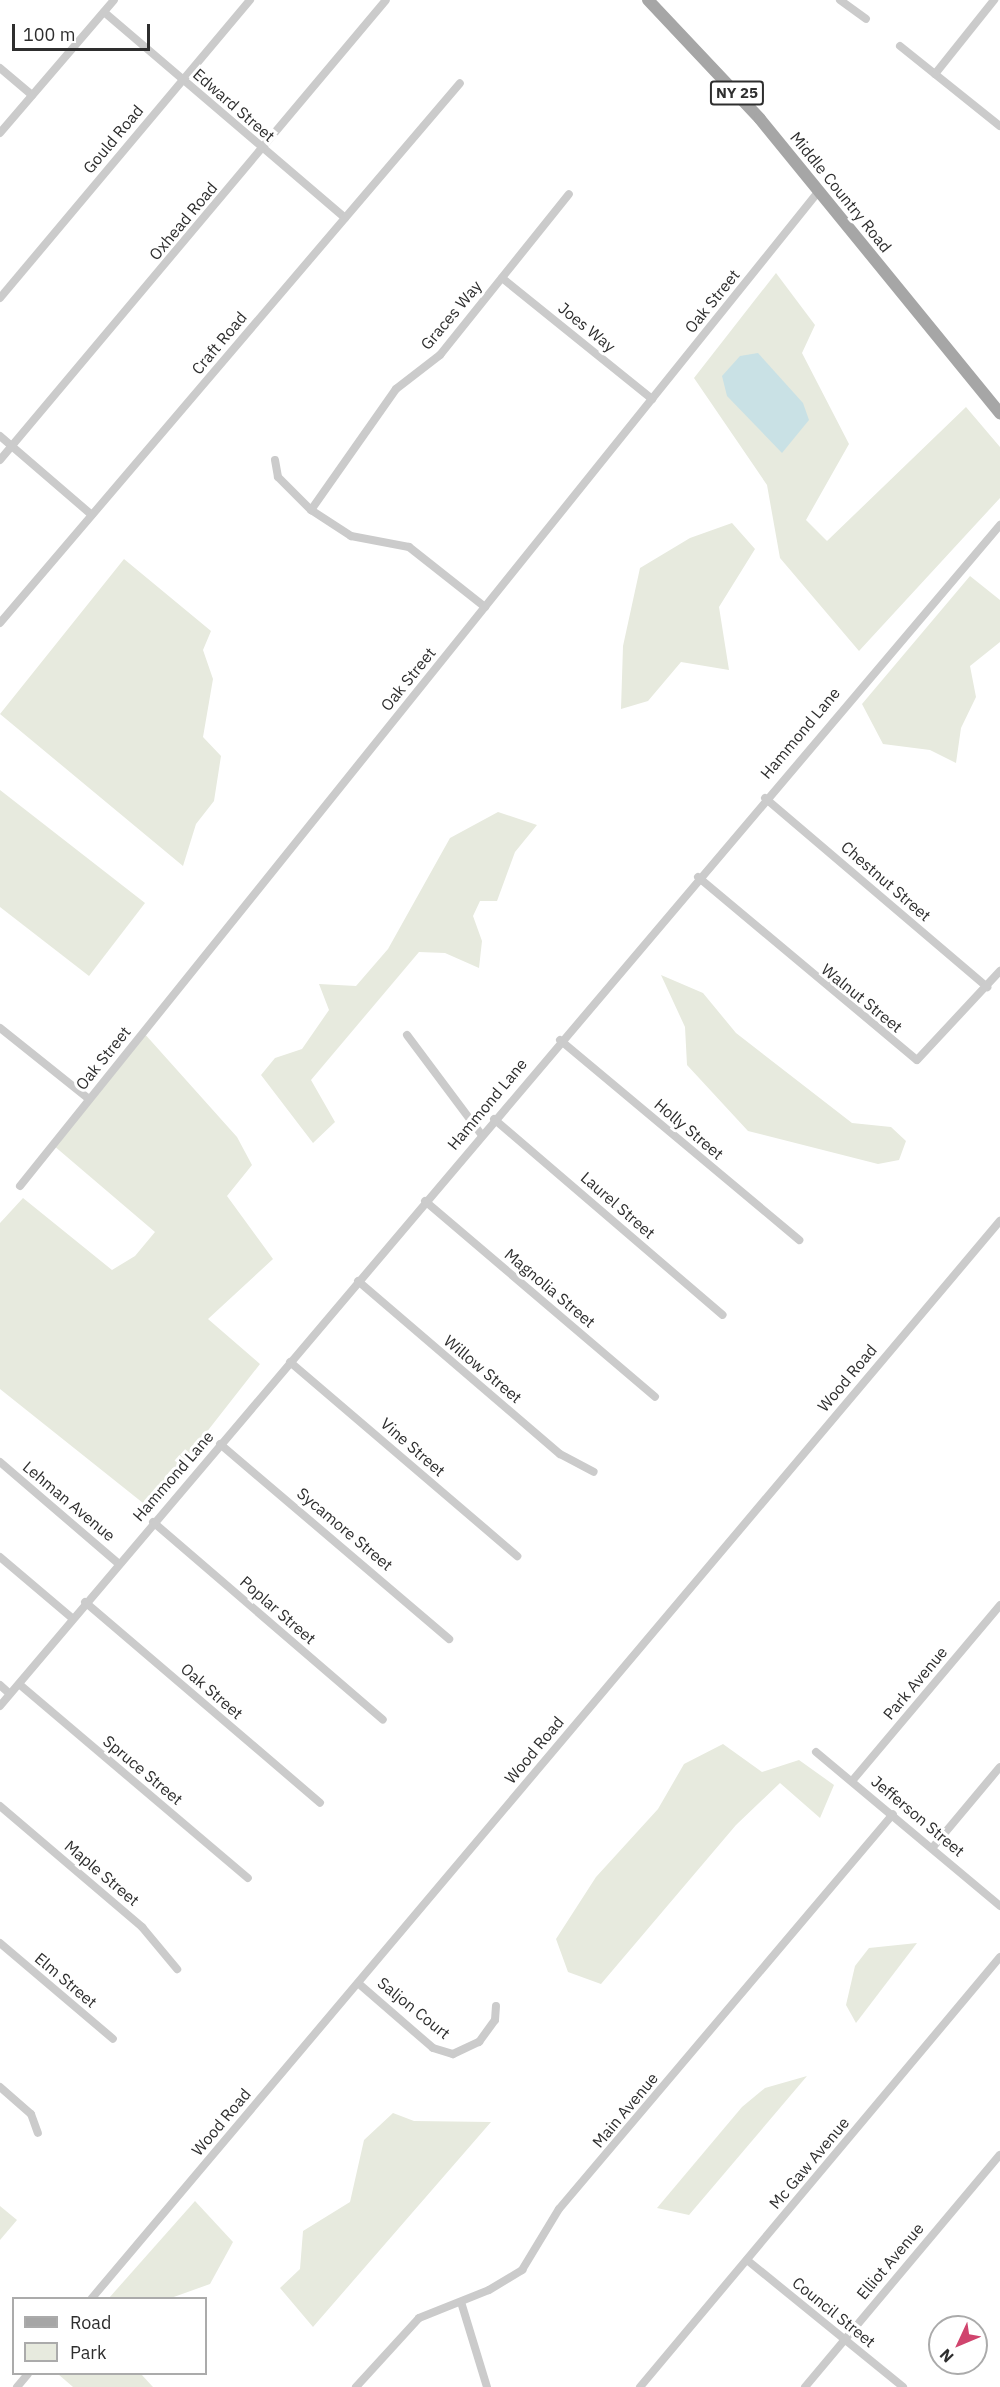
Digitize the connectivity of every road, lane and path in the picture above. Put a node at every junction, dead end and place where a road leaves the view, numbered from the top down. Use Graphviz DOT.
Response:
graph roads {
  1 [pos="250,0"];
  2 [pos="386,0"];
  3 [pos="648,0"];
  4 [pos="840,0"];
  5 [pos="994,0"];
  6 [pos="112,1"];
  7 [pos="104,12"];
  8 [pos="866,19"];
  9 [pos="900,46"];
  10 [pos="0,68"];
  11 [pos="935,74"];
  12 [pos="182,80"];
  13 [pos="460,83"];
  14 [pos="32,95"];
  15 [pos="1000,126"];
  16 [pos="0,133"];
  17 [pos="263,150"];
  18 [pos="819,191"];
  19 [pos="569,194"];
  20 [pos="345,218"];
  21 [pos="502,278"];
  22 [pos="0,298"];
  23 [pos="652,399"];
  24 [pos="1000,413"];
  25 [pos="0,436"];
  26 [pos="12,446"];
  27 [pos="0,460"];
  28 [pos="275,460"];
  29 [pos="311,510"];
  30 [pos="92,515"];
  31 [pos="1000,525"];
  32 [pos="485,608"];
  33 [pos="0,623"];
  34 [pos="765,798"];
  35 [pos="698,877"];
  36 [pos="1000,971"];
  37 [pos="987,987"];
  38 [pos="0,1028"];
  39 [pos="407,1035"];
  40 [pos="560,1040"];
  41 [pos="89,1099"];
  42 [pos="494,1119"];
  43 [pos="481,1134"];
  44 [pos="20,1186"];
  45 [pos="425,1201"];
  46 [pos="1000,1221"];
  47 [pos="799,1240"];
  48 [pos="358,1281"];
  49 [pos="723,1315"];
  50 [pos="290,1362"];
  51 [pos="656,1397"];
  52 [pos="220,1444"];
  53 [pos="0,1462"];
  54 [pos="594,1472"];
  55 [pos="153,1522"];
  56 [pos="517,1556"];
  57 [pos="0,1557"];
  58 [pos="118,1563"];
  59 [pos="85,1602"];
  60 [pos="1000,1605"];
  61 [pos="72,1618"];
  62 [pos="449,1639"];
  63 [pos="19,1684"];
  64 [pos="0,1685"];
  65 [pos="10,1694"];
  66 [pos="0,1706"];
  67 [pos="383,1720"];
  68 [pos="816,1752"];
  69 [pos="1000,1767"];
  70 [pos="852,1781"];
  71 [pos="320,1803"];
  72 [pos="0,1806"];
  73 [pos="893,1814"];
  74 [pos="933,1847"];
  75 [pos="248,1878"];
  76 [pos="1000,1906"];
  77 [pos="0,1943"];
  78 [pos="1000,1957"];
  79 [pos="177,1969"];
  80 [pos="358,1983"];
  81 [pos="496,2006"];
  82 [pos="113,2039"];
  83 [pos="0,2087"];
  84 [pos="38,2133"];
  85 [pos="1000,2156"];
  86 [pos="747,2260"];
  87 [pos="93,2297"];
  88 [pos="461,2302"];
  89 [pos="843,2340"];
  90 [pos="26,2375"];
  91 [pos="17,2387"];
  92 [pos="356,2387"];
  93 [pos="487,2387"];
  94 [pos="640,2387"];
  95 [pos="805,2387"];
  96 [pos="903,2387"];
  1 -- 12 [label="street, Gould Road"];
  2 -- 17 [label="street, Oxhead Road"];
  3 -- 18 [label="main road, Middle Country Road / NY 25"];
  4 -- 8 [label="street"];
  5 -- 11 [label="street"];
  6 -- 7 [label="street"];
  7 -- 12 [label="street, Edward Street"];
  7 -- 14 [label="street"];
  9 -- 11 [label="street"];
  10 -- 14 [label="street"];
  11 -- 15 [label="street"];
  12 -- 17 [label="street, Edward Street"];
  12 -- 22 [label="street, Gould Road"];
  13 -- 20 [label="street, Craft Road"];
  14 -- 16 [label="street"];
  17 -- 20 [label="street, Edward Street"];
  17 -- 26 [label="street, Oxhead Road"];
  18 -- 23 [label="street, Oak Street"];
  18 -- 24 [label="main road, Middle Country Road / NY 25"];
  19 -- 21 [label="street, Graces Way"];
  20 -- 30 [label="street, Craft Road"];
  21 -- 23 [label="street, Joes Way"];
  21 -- 29 [label="street, Graces Way"];
  23 -- 32 [label="street, Oak Street"];
  25 -- 26 [label="street"];
  26 -- 27 [label="street, Oxhead Road"];
  26 -- 30 [label="street"];
  28 -- 29 [label="street"];
  29 -- 32 [label="street"];
  30 -- 33 [label="street, Craft Road"];
  31 -- 34 [label="street, Hammond Lane"];
  32 -- 41 [label="street, Oak Street"];
  34 -- 35 [label="street, Hammond Lane"];
  34 -- 37 [label="street, Chestnut Street"];
  35 -- 37 [label="street, Walnut Street"];
  35 -- 40 [label="street, Hammond Lane"];
  36 -- 37 [label="street, Walnut Street"];
  38 -- 41 [label="street"];
  39 -- 43 [label="street"];
  40 -- 42 [label="street, Hammond Lane"];
  40 -- 47 [label="street, Holly Street"];
  41 -- 44 [label="street, Oak Street"];
  42 -- 43 [label="street, Hammond Lane"];
  42 -- 49 [label="street, Laurel Street"];
  43 -- 45 [label="street, Hammond Lane"];
  45 -- 48 [label="street, Hammond Lane"];
  45 -- 51 [label="street, Magnolia Street"];
  46 -- 80 [label="street, Wood Road"];
  48 -- 50 [label="street, Hammond Lane"];
  48 -- 54 [label="street, Willow Street"];
  50 -- 52 [label="street, Hammond Lane"];
  50 -- 56 [label="street, Vine Street"];
  52 -- 55 [label="street, Hammond Lane"];
  52 -- 62 [label="street, Sycamore Street"];
  53 -- 58 [label="street, Lehman Avenue"];
  55 -- 58 [label="street, Hammond Lane"];
  55 -- 67 [label="street, Poplar Street"];
  57 -- 61 [label="street"];
  58 -- 59 [label="street, Hammond Lane"];
  59 -- 61 [label="street, Hammond Lane"];
  59 -- 71 [label="street, Oak Street"];
  60 -- 70 [label="street, Park Avenue"];
  61 -- 63 [label="street, Hammond Lane"];
  63 -- 65 [label="street, Hammond Lane"];
  63 -- 75 [label="street, Spruce Street"];
  64 -- 65 [label="street"];
  65 -- 66 [label="street, Hammond Lane"];
  68 -- 70 [label="street, Jefferson Street"];
  69 -- 74 [label="street"];
  70 -- 73 [label="street, Jefferson Street"];
  72 -- 79 [label="street, Maple Street"];
  73 -- 74 [label="street, Jefferson Street"];
  73 -- 88 [label="street, Main Avenue"];
  74 -- 76 [label="street, Jefferson Street"];
  77 -- 82 [label="street, Elm Street"];
  78 -- 86 [label="street, Mc Gaw Avenue"];
  80 -- 81 [label="street, Saljon Court"];
  80 -- 87 [label="street, Wood Road"];
  83 -- 84 [label="street"];
  85 -- 89 [label="street, Elliot Avenue"];
  86 -- 89 [label="street, Council Street"];
  86 -- 94 [label="street, Mc Gaw Avenue"];
  88 -- 92 [label="street, Main Avenue"];
  88 -- 93 [label="street"];
  89 -- 95 [label="street, Elliot Avenue"];
  89 -- 96 [label="street, Council Street"];
  90 -- 91 [label="street"];
}
